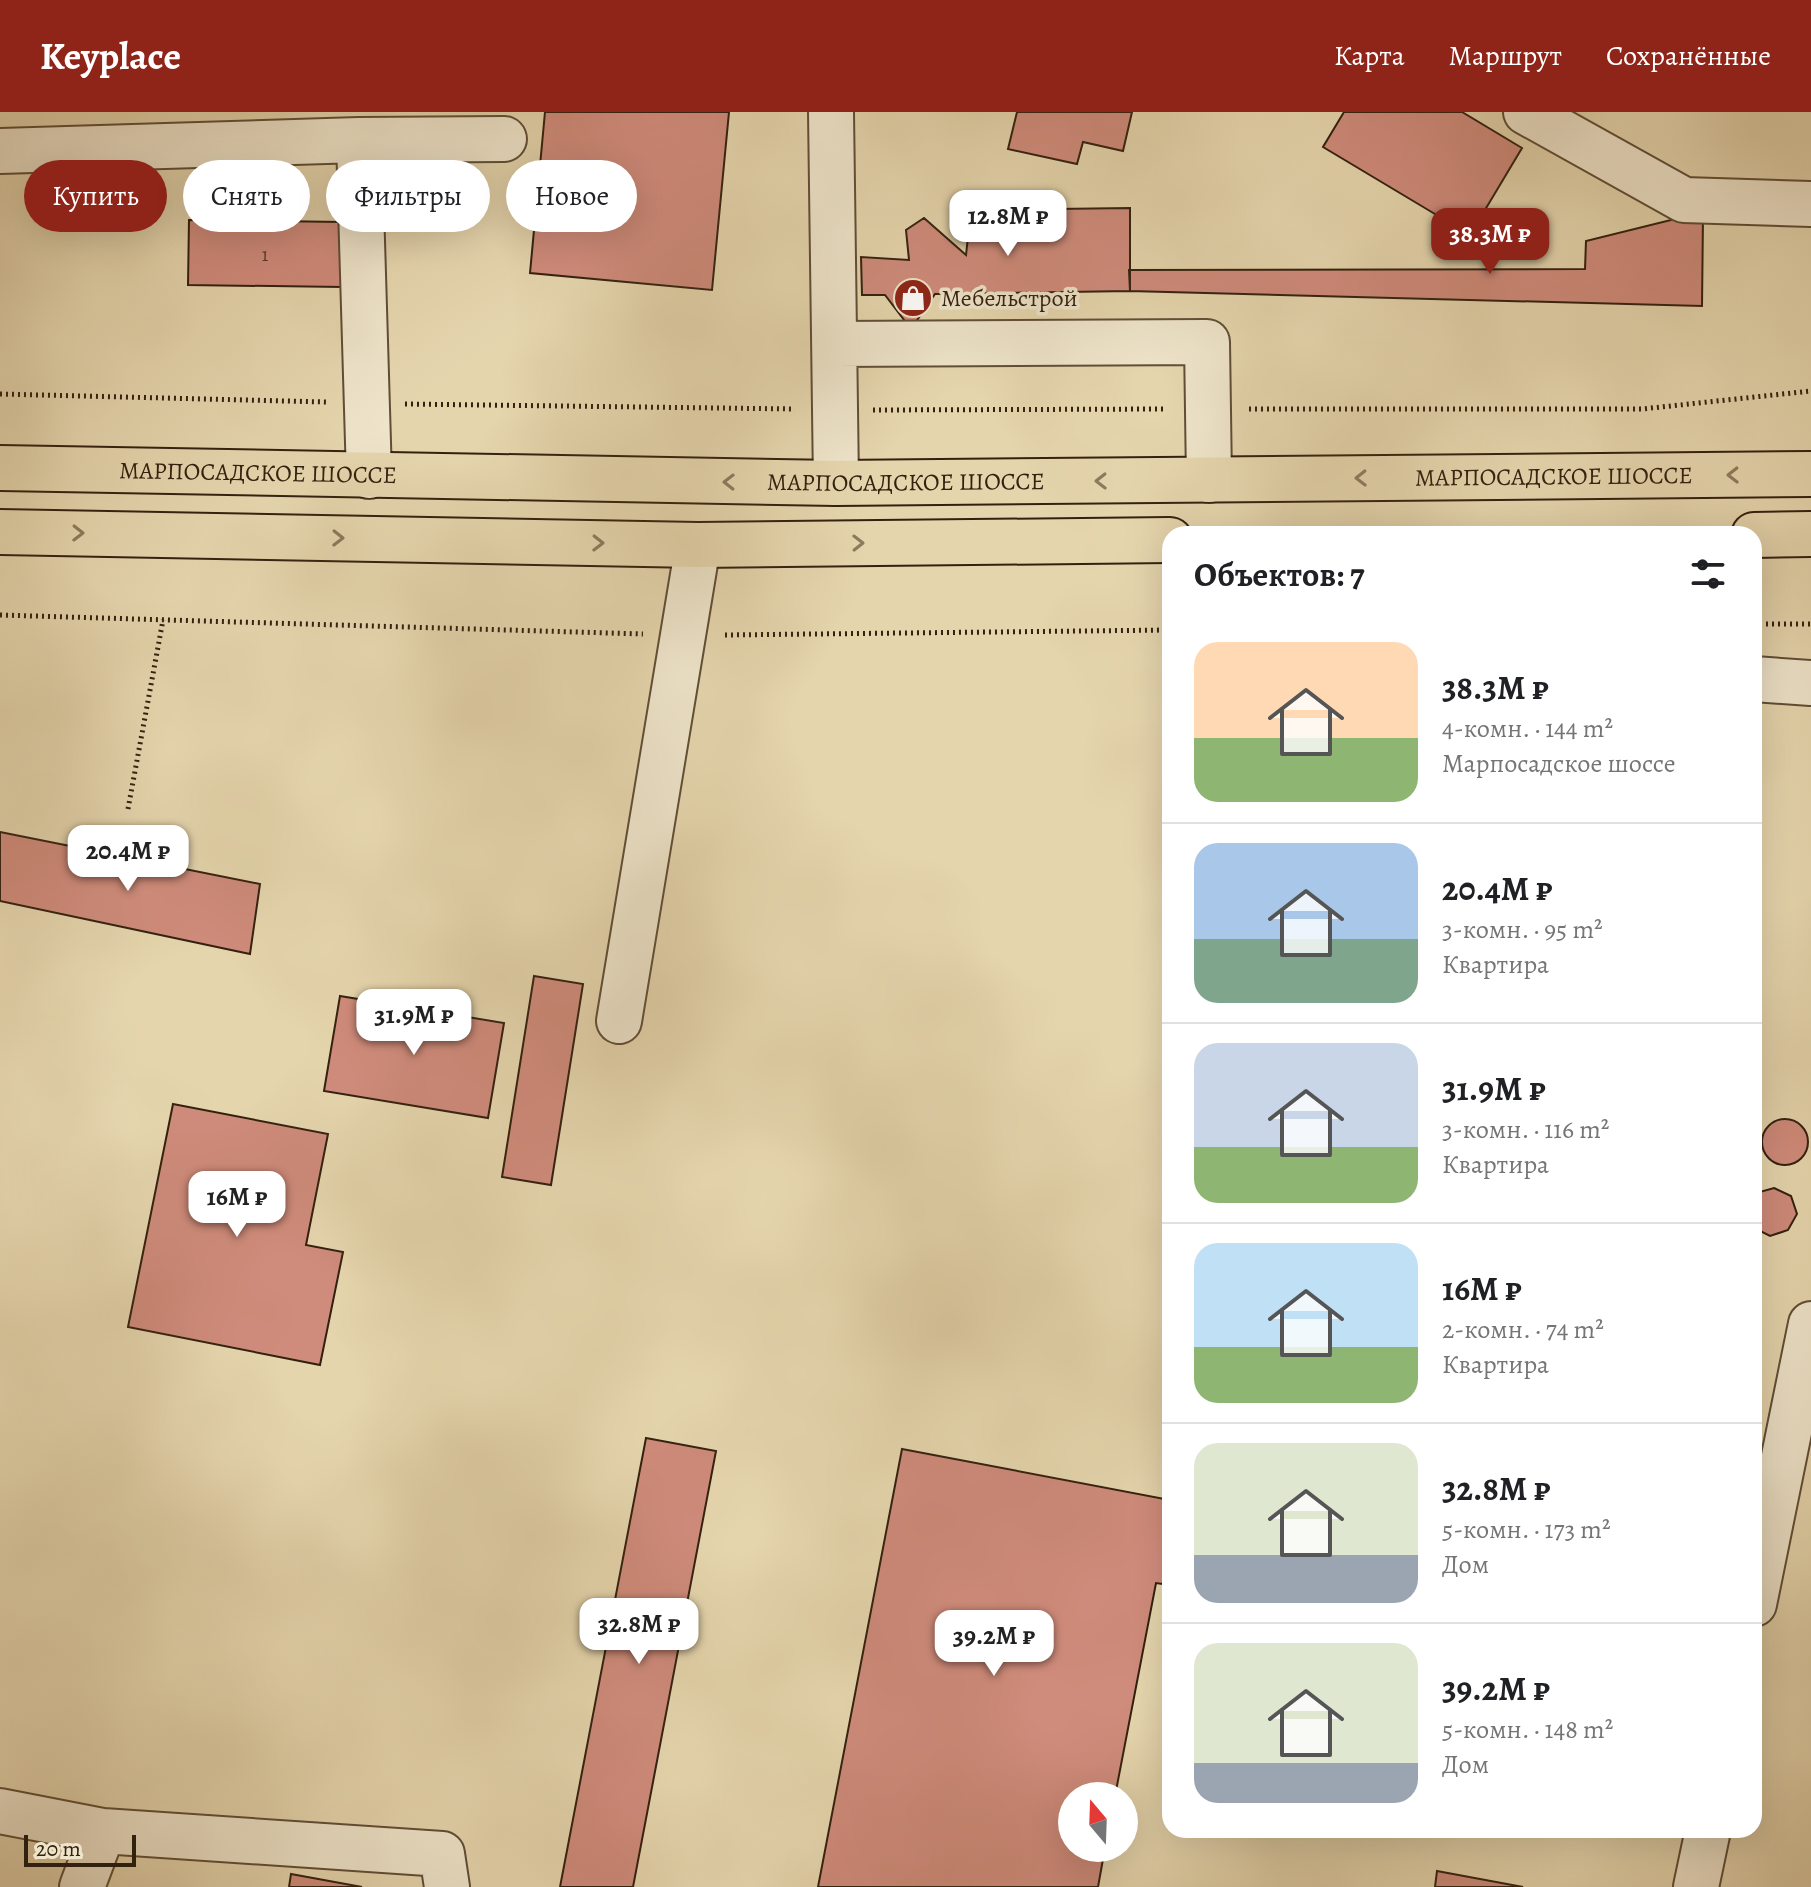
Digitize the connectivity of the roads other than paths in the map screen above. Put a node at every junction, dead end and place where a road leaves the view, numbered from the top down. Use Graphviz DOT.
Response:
graph roads {
  1 [pos="831,112"];
  2 [pos="1526,112"];
  3 [pos="504,139"];
  4 [pos="359,140"];
  5 [pos="0,151"];
  6 [pos="1811,204"];
  7 [pos="835,344"];
  8 [pos="0,468"];
  9 [pos="1811,474"];
  10 [pos="369,476"];
  11 [pos="1209,480"];
  12 [pos="836,483"];
  13 [pos="0,532"];
  14 [pos="1811,534"];
  15 [pos="1762,535"];
  16 [pos="1162,540"];
  17 [pos="698,545"];
  18 [pos="1762,680"];
  19 [pos="1811,683"];
  20 [pos="619,1021"];
  21 [pos="1811,1324"];
  22 [pos="1762,1554"];
  23 [pos="0,1811"];
  24 [pos="103,1831"];
  25 [pos="1706,1838"];
  26 [pos="82,1887"];
  27 [pos="447,1887"];
  28 [pos="1696,1887"];
  1 -- 7 [label="lane"];
  2 -- 6 [label="lane"];
  3 -- 4 [label="lane"];
  4 -- 5 [label="lane"];
  4 -- 10 [label="lane"];
  7 -- 11 [label="lane"];
  7 -- 12 [label="lane"];
  8 -- 10 [label="main road, МАРПОСАДСКОЕ ШОССЕ"];
  9 -- 11 [label="main road, МАРПОСАДСКОЕ ШОССЕ, one-way"];
  12 -- 10 [label="main road, МАРПОСАДСКОЕ ШОССЕ, one-way"];
  11 -- 12 [label="main road, МАРПОСАДСКОЕ ШОССЕ, one-way"];
  13 -- 17 [label="main road, one-way"];
  14 -- 15 [label="main road"];
  17 -- 16 [label="main road, one-way"];
  17 -- 20 [label="lane"];
  18 -- 19 [label="lane"];
  21 -- 22 [label="lane"];
  23 -- 24 [label="lane"];
  24 -- 26 [label="lane"];
  24 -- 27 [label="lane"];
  25 -- 28 [label="lane"];
}
